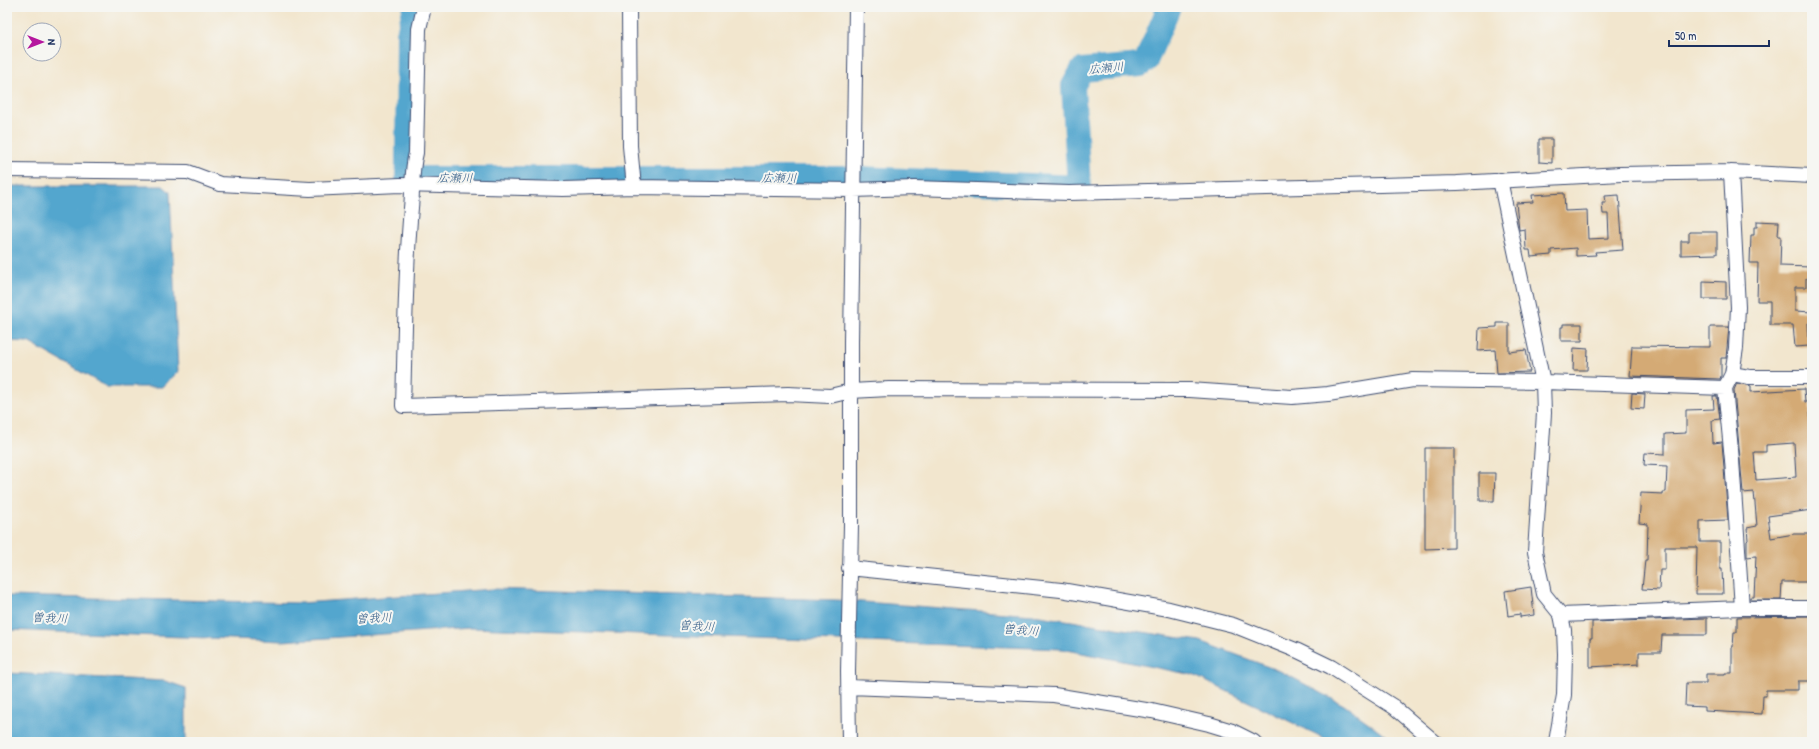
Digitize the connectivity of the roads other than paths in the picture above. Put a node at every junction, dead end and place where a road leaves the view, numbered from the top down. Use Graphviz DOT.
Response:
graph roads {
  1 [pos="424,7"];
  2 [pos="629,7"];
  3 [pos="856,7"];
  4 [pos="7,170"];
  5 [pos="1731,172"];
  6 [pos="1812,176"];
  7 [pos="1500,180"];
  8 [pos="413,186"];
  9 [pos="634,187"];
  10 [pos="853,190"];
  11 [pos="1732,374"];
  12 [pos="1812,377"];
  13 [pos="1543,382"];
  14 [pos="1725,388"];
  15 [pos="851,391"];
  16 [pos="849,568"];
  17 [pos="1742,608"];
  18 [pos="1812,608"];
  19 [pos="1561,615"];
  20 [pos="849,687"];
  21 [pos="850,742"];
  22 [pos="1254,742"];
  23 [pos="1435,742"];
  24 [pos="1556,742"];
  1 -- 8 [label="street"];
  2 -- 9 [label="street"];
  3 -- 10 [label="street"];
  4 -- 8 [label="street"];
  5 -- 6 [label="street"];
  5 -- 7 [label="street"];
  5 -- 11 [label="street"];
  7 -- 10 [label="street"];
  7 -- 13 [label="street"];
  8 -- 9 [label="street"];
  8 -- 15 [label="street"];
  9 -- 10 [label="street"];
  10 -- 15 [label="street"];
  11 -- 12 [label="street"];
  11 -- 14 [label="street"];
  13 -- 14 [label="street"];
  13 -- 15 [label="street"];
  13 -- 19 [label="street"];
  14 -- 17 [label="street"];
  15 -- 16 [label="street"];
  16 -- 20 [label="street"];
  16 -- 23 [label="street"];
  17 -- 18 [label="street"];
  17 -- 19 [label="street"];
  19 -- 24 [label="street"];
  20 -- 21 [label="street"];
  20 -- 22 [label="street"];
}
